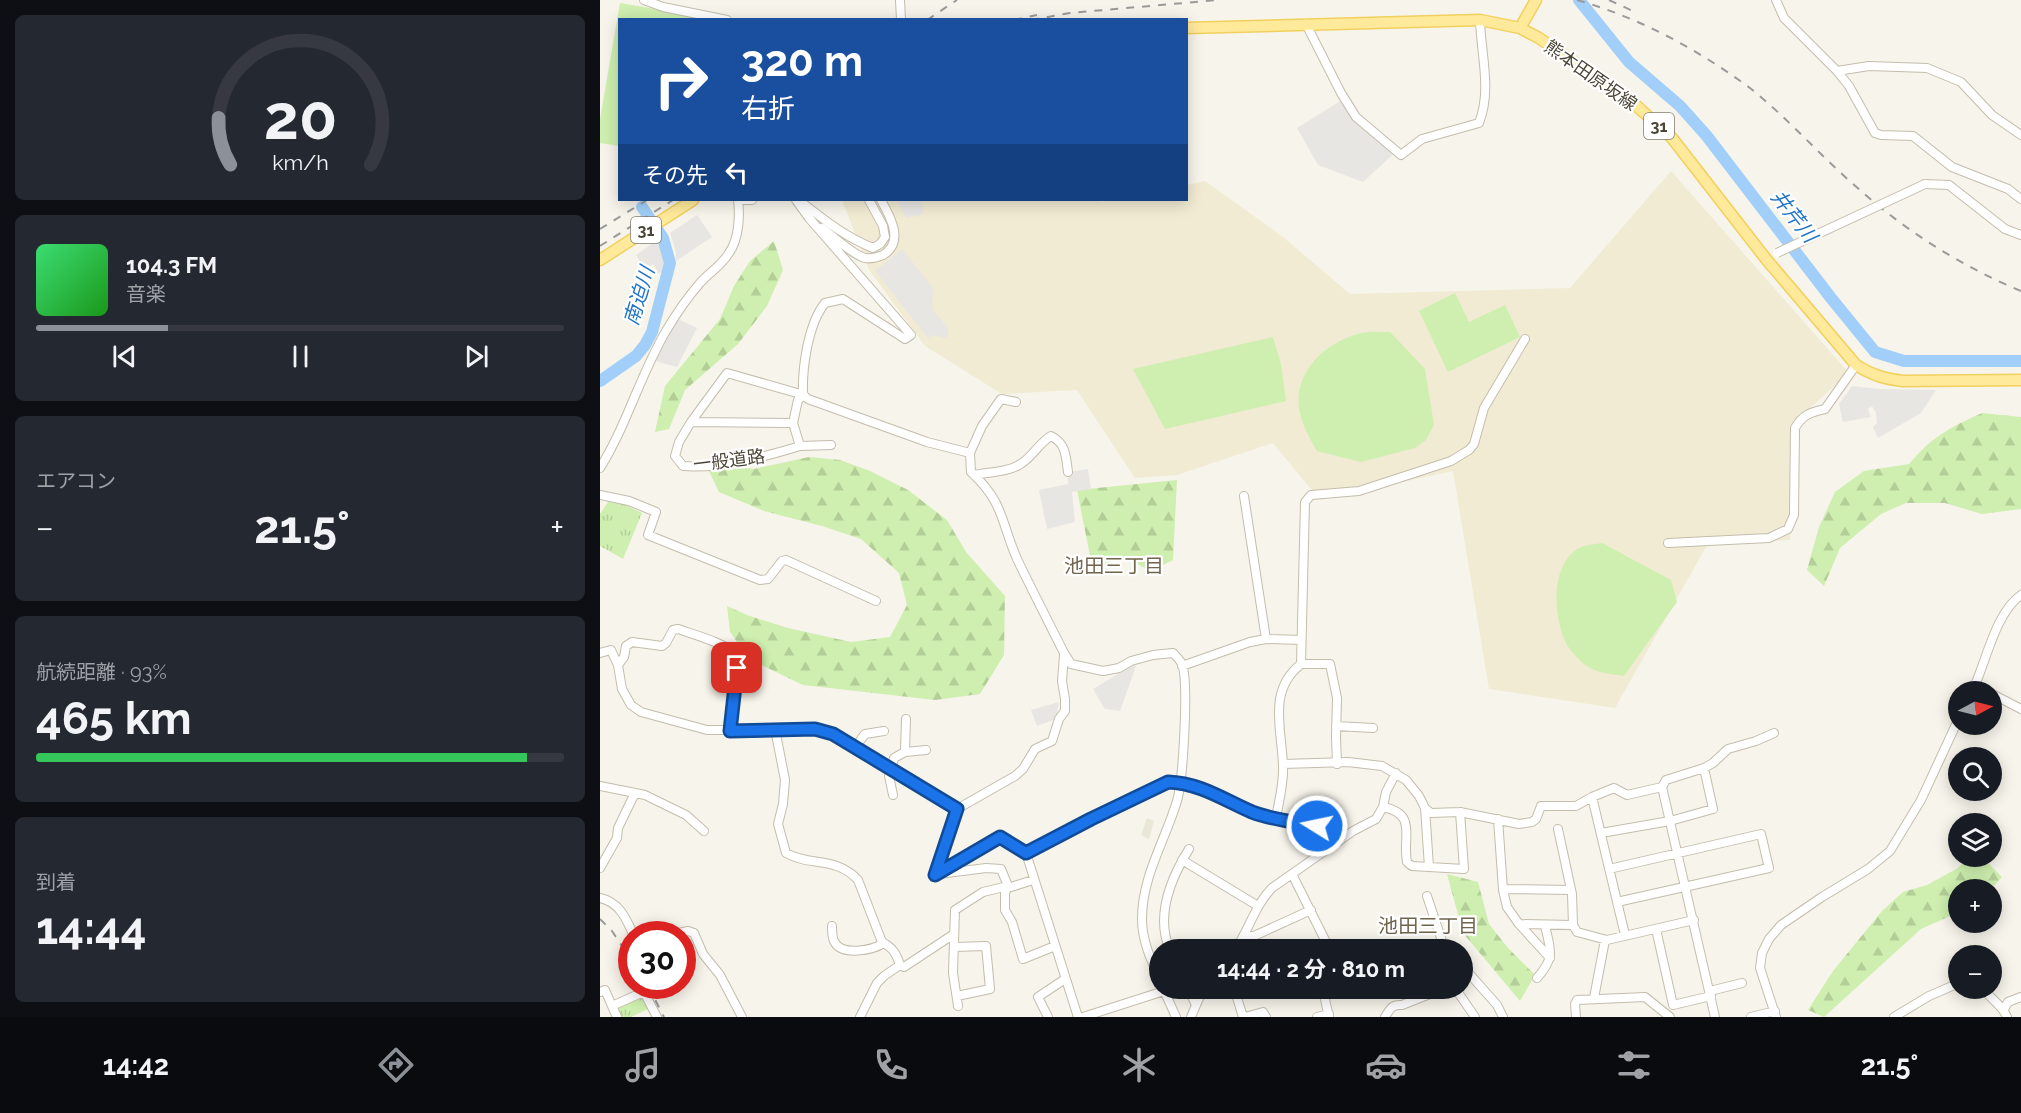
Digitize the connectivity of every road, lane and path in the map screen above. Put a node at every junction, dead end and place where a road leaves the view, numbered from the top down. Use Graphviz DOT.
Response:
graph roads {
  1 [pos="644,0"];
  2 [pos="660,0"];
  3 [pos="900,0"];
  4 [pos="1536,0"];
  5 [pos="1776,0"];
  6 [pos="670,9"];
  7 [pos="717,18"];
  8 [pos="901,18"];
  9 [pos="1480,20"];
  10 [pos="1306,24"];
  11 [pos="1188,28"];
  12 [pos="1520,28"];
  13 [pos="1837,71"];
  14 [pos="2021,135"];
  15 [pos="2021,199"];
  16 [pos="691,201"];
  17 [pos="738,201"];
  18 [pos="798,201"];
  19 [pos="798,201"];
  20 [pos="870,201"];
  21 [pos="881,201"];
  22 [pos="809,218"];
  23 [pos="2021,235"];
  24 [pos="1766,259"];
  25 [pos="600,260"];
  26 [pos="1525,339"];
  27 [pos="1856,365"];
  28 [pos="2021,380"];
  29 [pos="804,395"];
  30 [pos="1016,402"];
  31 [pos="691,422"];
  32 [pos="793,423"];
  33 [pos="831,445"];
  34 [pos="800,446"];
  35 [pos="970,453"];
  36 [pos="600,468"];
  37 [pos="1068,472"];
  38 [pos="974,475"];
  39 [pos="600,495"];
  40 [pos="1244,496"];
  41 [pos="1668,543"];
  42 [pos="2021,595"];
  43 [pos="876,601"];
  44 [pos="1266,639"];
  45 [pos="1301,640"];
  46 [pos="600,653"];
  47 [pos="1064,653"];
  48 [pos="1301,664"];
  49 [pos="618,665"];
  50 [pos="1182,666"];
  51 [pos="1976,681"];
  52 [pos="2002,699"];
  53 [pos="2021,709"];
  54 [pos="906,719"];
  55 [pos="1336,726"];
  56 [pos="1373,728"];
  57 [pos="775,729"];
  58 [pos="730,731"];
  59 [pos="884,731"];
  60 [pos="1774,733"];
  61 [pos="1951,735"];
  62 [pos="856,747"];
  63 [pos="926,750"];
  64 [pos="905,752"];
  65 [pos="1283,764"];
  66 [pos="1337,764"];
  67 [pos="892,768"];
  68 [pos="1704,768"];
  69 [pos="1396,773"];
  70 [pos="1180,782"];
  71 [pos="600,786"];
  72 [pos="1662,787"];
  73 [pos="634,793"];
  74 [pos="893,795"];
  75 [pos="1592,797"];
  76 [pos="1383,807"];
  77 [pos="1425,808"];
  78 [pos="957,809"];
  79 [pos="1460,812"];
  80 [pos="1276,818"];
  81 [pos="1498,819"];
  82 [pos="1670,821"];
  83 [pos="1558,829"];
  84 [pos="704,831"];
  85 [pos="1601,833"];
  86 [pos="1335,843"];
  87 [pos="1189,849"];
  88 [pos="1026,853"];
  89 [pos="1678,853"];
  90 [pos="1182,860"];
  91 [pos="1429,867"];
  92 [pos="600,868"];
  93 [pos="1609,869"];
  94 [pos="1292,874"];
  95 [pos="935,875"];
  96 [pos="1033,880"];
  97 [pos="1008,886"];
  98 [pos="1686,886"];
  99 [pos="1503,889"];
  100 [pos="1571,890"];
  101 [pos="1427,896"];
  102 [pos="600,898"];
  103 [pos="1617,902"];
  104 [pos="1258,906"];
  105 [pos="1311,910"];
  106 [pos="626,921"];
  107 [pos="1694,921"];
  108 [pos="1519,924"];
  109 [pos="1573,925"];
  110 [pos="832,926"];
  111 [pos="1545,926"];
  112 [pos="1656,928"];
  113 [pos="954,934"];
  114 [pos="1625,935"];
  115 [pos="1245,936"];
  116 [pos="696,938"];
  117 [pos="1167,939"];
  118 [pos="1243,939"];
  119 [pos="1325,939"];
  120 [pos="1441,939"];
  121 [pos="1605,940"];
  122 [pos="884,943"];
  123 [pos="1055,946"];
  124 [pos="954,947"];
  125 [pos="1149,955"];
  126 [pos="1550,958"];
  127 [pos="900,965"];
  128 [pos="1473,978"];
  129 [pos="1537,978"];
  130 [pos="1065,980"];
  131 [pos="1742,983"];
  132 [pos="1948,987"];
  133 [pos="600,992"];
  134 [pos="1710,994"];
  135 [pos="1149,995"];
  136 [pos="957,996"];
  137 [pos="2021,997"];
  138 [pos="1594,998"];
  139 [pos="628,999"];
  140 [pos="648,999"];
  141 [pos="1167,999"];
  142 [pos="1193,999"];
  143 [pos="1200,999"];
  144 [pos="1238,999"];
  145 [pos="1325,999"];
  146 [pos="1417,999"];
  147 [pos="1463,999"];
  148 [pos="1991,999"];
  149 [pos="1196,1005"];
  150 [pos="612,1006"];
  151 [pos="958,1006"];
  152 [pos="2006,1013"];
  153 [pos="1775,1014"];
  154 [pos="1329,1016"];
  155 [pos="617,1017"];
  156 [pos="657,1017"];
  157 [pos="742,1017"];
  158 [pos="860,1017"];
  159 [pos="1048,1017"];
  160 [pos="1078,1017"];
  161 [pos="1083,1017"];
  162 [pos="1176,1017"];
  163 [pos="1191,1017"];
  164 [pos="1244,1017"];
  165 [pos="1266,1017"];
  166 [pos="1317,1017"];
  167 [pos="1385,1017"];
  168 [pos="1475,1017"];
  169 [pos="1503,1017"];
  170 [pos="1576,1017"];
  171 [pos="1670,1017"];
  172 [pos="1715,1017"];
  173 [pos="1751,1017"];
  174 [pos="1894,1017"];
  1 -- 6 [label="street"];
  2 -- 6 [label="street"];
  3 -- 8 [label="street"];
  4 -- 12 [label="main road"];
  5 -- 13 [label="street"];
  6 -- 7 [label="street"];
  9 -- 10 [label="main road, 熊本田原坂線 / 31"];
  9 -- 10 [label="street"];
  9 -- 12 [label="main road, 熊本田原坂線 / 31"];
  10 -- 11 [label="main road, 熊本田原坂線 / 31"];
  12 -- 24 [label="main road, 熊本田原坂線 / 31"];
  13 -- 14 [label="street"];
  13 -- 15 [label="street"];
  16 -- 25 [label="main road, 31"];
  17 -- 36 [label="street"];
  18 -- 20 [label="street"];
  19 -- 22 [label="street"];
  21 -- 22 [label="street"];
  22 -- 29 [label="street"];
  23 -- 24 [label="street, bridge"];
  24 -- 27 [label="main road, 熊本田原坂線 / 31"];
  26 -- 45 [label="street"];
  27 -- 28 [label="main road, 熊本田原坂線 / 31"];
  27 -- 41 [label="street"];
  29 -- 31 [label="street, 一般道路"];
  29 -- 32 [label="street"];
  29 -- 35 [label="street"];
  30 -- 35 [label="street"];
  31 -- 32 [label="street, 一般道路"];
  31 -- 34 [label="street, 一般道路"];
  32 -- 34 [label="street"];
  33 -- 34 [label="street"];
  35 -- 38 [label="street"];
  37 -- 38 [label="street"];
  38 -- 47 [label="street"];
  39 -- 43 [label="street"];
  40 -- 44 [label="street"];
  42 -- 51 [label="street"];
  44 -- 45 [label="street"];
  44 -- 50 [label="street"];
  45 -- 48 [label="street"];
  46 -- 49 [label="street"];
  47 -- 50 [label="street"];
  47 -- 78 [label="street"];
  48 -- 55 [label="street"];
  48 -- 65 [label="street"];
  49 -- 58 [label="street"];
  49 -- 58 [label="street"];
  50 -- 70 [label="street"];
  52 -- 53 [label="street"];
  54 -- 64 [label="street"];
  55 -- 56 [label="street"];
  55 -- 66 [label="street"];
  57 -- 58 [label="street"];
  57 -- 62 [label="street"];
  57 -- 122 [label="street"];
  59 -- 62 [label="street"];
  60 -- 68 [label="street"];
  61 -- 153 [label="street"];
  62 -- 67 [label="street"];
  63 -- 64 [label="street"];
  64 -- 67 [label="street"];
  65 -- 66 [label="street"];
  65 -- 80 [label="street"];
  66 -- 69 [label="street"];
  67 -- 74 [label="street"];
  67 -- 78 [label="street"];
  68 -- 72 [label="street"];
  68 -- 82 [label="street"];
  69 -- 76 [label="street"];
  69 -- 77 [label="street"];
  70 -- 80 [label="street"];
  70 -- 88 [label="street"];
  70 -- 125 [label="street"];
  71 -- 73 [label="street"];
  72 -- 75 [label="street"];
  72 -- 82 [label="street"];
  73 -- 84 [label="street"];
  73 -- 92 [label="street"];
  75 -- 81 [label="street"];
  75 -- 85 [label="street"];
  76 -- 86 [label="street"];
  76 -- 91 [label="street"];
  77 -- 79 [label="street"];
  77 -- 91 [label="street"];
  78 -- 95 [label="street"];
  79 -- 81 [label="street"];
  79 -- 91 [label="street"];
  80 -- 86 [label="street"];
  81 -- 99 [label="street"];
  82 -- 85 [label="street"];
  82 -- 89 [label="street"];
  83 -- 100 [label="street"];
  85 -- 93 [label="street"];
  86 -- 94 [label="street"];
  87 -- 90 [label="street"];
  88 -- 95 [label="street"];
  88 -- 96 [label="street"];
  89 -- 93 [label="street"];
  89 -- 98 [label="street"];
  89 -- 98 [label="street"];
  90 -- 104 [label="street"];
  90 -- 117 [label="street"];
  93 -- 103 [label="street"];
  94 -- 104 [label="street"];
  94 -- 105 [label="street"];
  95 -- 97 [label="street"];
  96 -- 97 [label="street"];
  96 -- 123 [label="street"];
  97 -- 113 [label="street"];
  97 -- 123 [label="street"];
  98 -- 103 [label="street"];
  98 -- 107 [label="street"];
  99 -- 100 [label="street"];
  99 -- 108 [label="street"];
  100 -- 109 [label="street"];
  101 -- 120 [label="street"];
  102 -- 106 [label="street"];
  103 -- 114 [label="street"];
  104 -- 115 [label="street"];
  105 -- 115 [label="street"];
  105 -- 119 [label="street"];
  107 -- 112 [label="street"];
  107 -- 134 [label="street"];
  108 -- 111 [label="street"];
  108 -- 126 [label="street"];
  109 -- 111 [label="street"];
  109 -- 121 [label="street"];
  110 -- 122 [label="street"];
  111 -- 126 [label="street"];
  112 -- 114 [label="street"];
  112 -- 134 [label="street"];
  113 -- 124 [label="street"];
  113 -- 127 [label="street"];
  114 -- 121 [label="street"];
  115 -- 118 [label="street"];
  116 -- 157 [label="street"];
  121 -- 138 [label="street"];
  122 -- 127 [label="street"];
  123 -- 130 [label="street"];
  124 -- 136 [label="street"];
  124 -- 136 [label="street"];
  126 -- 129 [label="street"];
  127 -- 158 [label="street"];
  128 -- 169 [label="street"];
  130 -- 159 [label="street"];
  130 -- 160 [label="street"];
  131 -- 134 [label="street"];
  132 -- 174 [label="street"];
  133 -- 150 [label="street"];
  134 -- 172 [label="street"];
  135 -- 161 [label="street"];
  136 -- 151 [label="street"];
  137 -- 152 [label="street"];
  138 -- 170 [label="street"];
  138 -- 171 [label="street"];
  139 -- 150 [label="street"];
  140 -- 156 [label="street"];
  141 -- 162 [label="street"];
  142 -- 149 [label="street"];
  143 -- 149 [label="street"];
  144 -- 164 [label="street"];
  145 -- 154 [label="street"];
  146 -- 167 [label="street"];
  147 -- 168 [label="street"];
  148 -- 152 [label="street"];
  149 -- 163 [label="street"];
  150 -- 155 [label="street"];
  153 -- 173 [label="street"];
  154 -- 166 [label="street"];
  164 -- 165 [label="street"];
}
